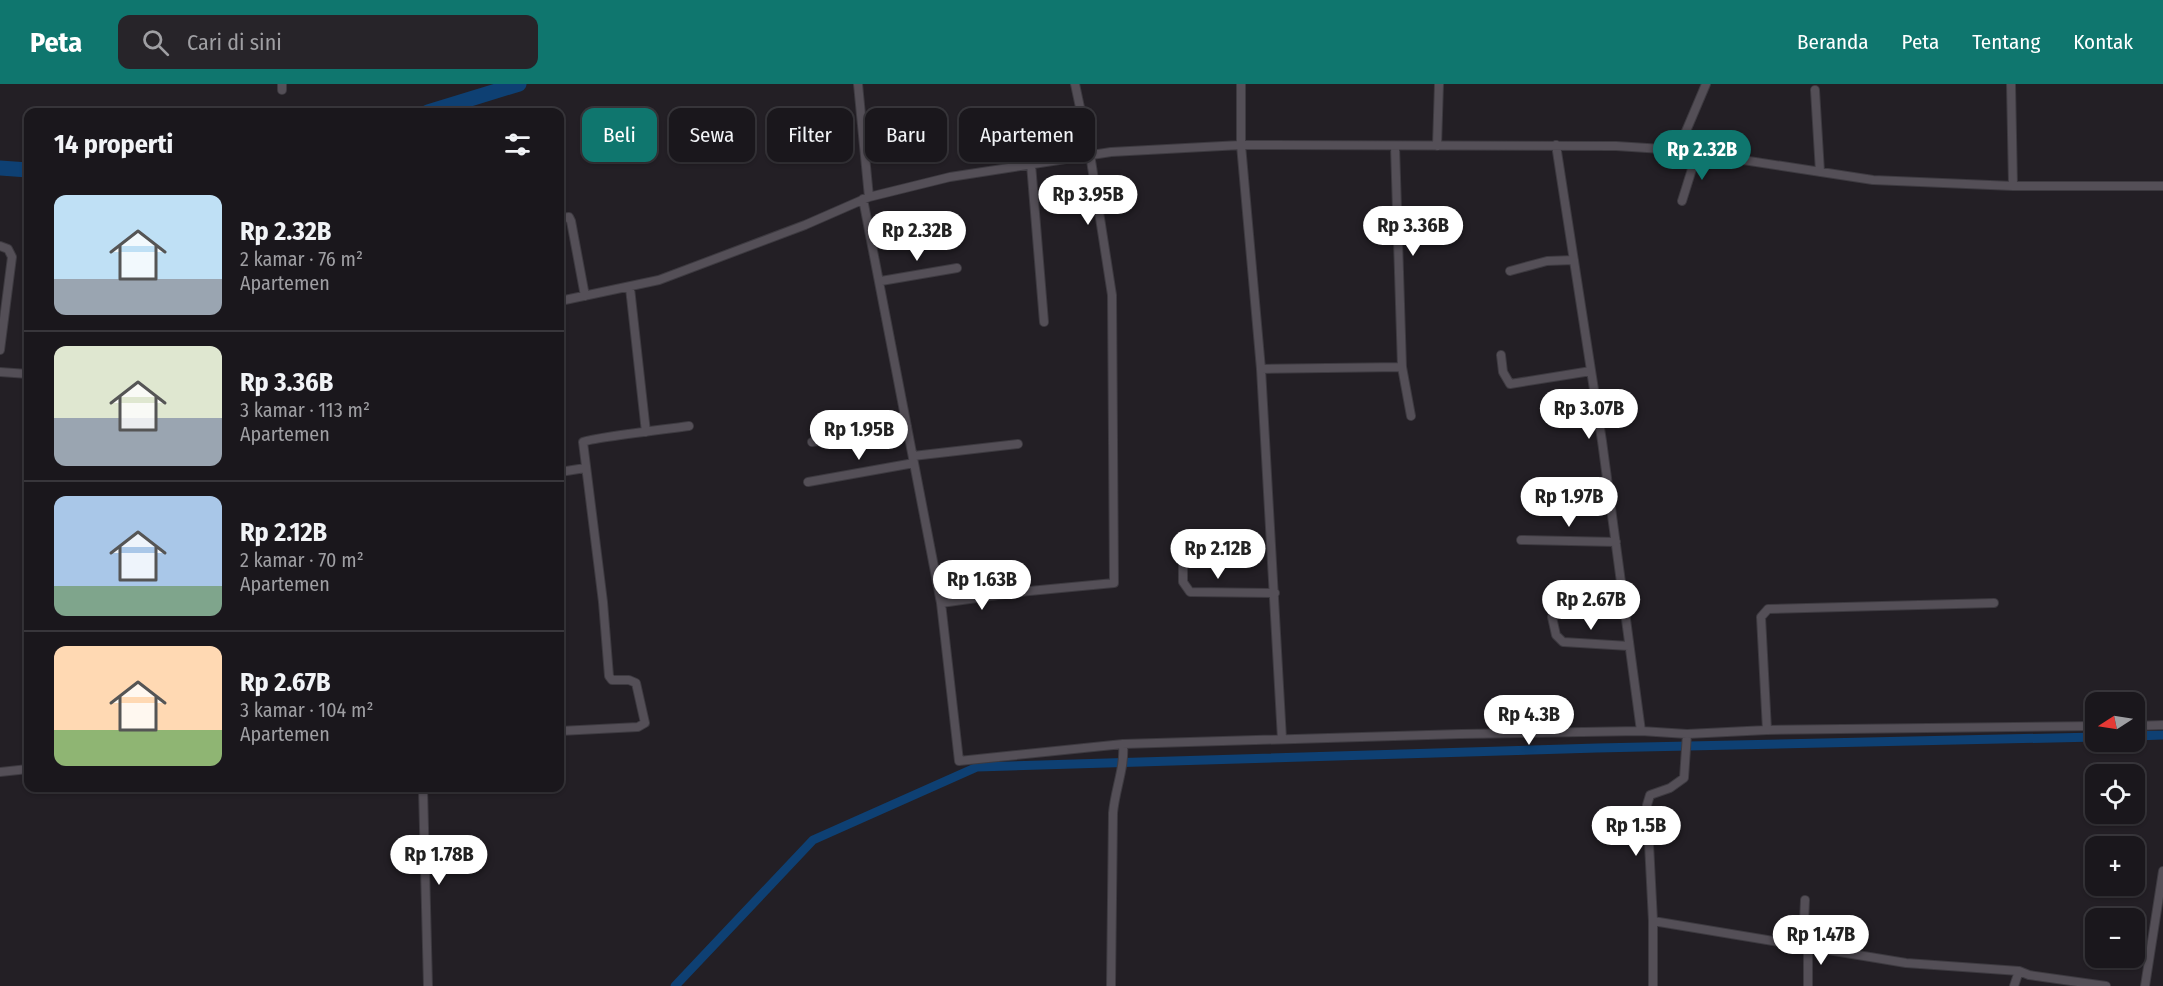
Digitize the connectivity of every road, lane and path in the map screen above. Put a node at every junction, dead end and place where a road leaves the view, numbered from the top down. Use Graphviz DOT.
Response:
graph roads {
  1 [pos="858,84"];
  2 [pos="1075,84"];
  3 [pos="1241,84"];
  4 [pos="1439,84"];
  5 [pos="1706,84"];
  6 [pos="2011,84"];
  7 [pos="1815,90"];
  8 [pos="1080,108"];
  9 [pos="1241,145"];
  10 [pos="1395,146"];
  11 [pos="1437,146"];
  12 [pos="1556,146"];
  13 [pos="1678,150"];
  14 [pos="1697,153"];
  15 [pos="1095,154"];
  16 [pos="1043,162"];
  17 [pos="1091,162"];
  18 [pos="1031,164"];
  19 [pos="1820,172"];
  20 [pos="2013,186"];
  21 [pos="2163,186"];
  22 [pos="866,198"];
  23 [pos="1682,201"];
  24 [pos="564,218"];
  25 [pos="0,246"];
  26 [pos="1574,260"];
  27 [pos="957,268"];
  28 [pos="1510,271"];
  29 [pos="881,280"];
  30 [pos="630,288"];
  31 [pos="585,296"];
  32 [pos="564,300"];
  33 [pos="1044,322"];
  34 [pos="0,350"];
  35 [pos="1501,355"];
  36 [pos="1402,367"];
  37 [pos="1261,369"];
  38 [pos="1591,371"];
  39 [pos="0,372"];
  40 [pos="24,374"];
  41 [pos="1595,397"];
  42 [pos="1559,402"];
  43 [pos="1411,416"];
  44 [pos="689,426"];
  45 [pos="907,426"];
  46 [pos="646,432"];
  47 [pos="812,442"];
  48 [pos="1018,444"];
  49 [pos="914,460"];
  50 [pos="585,468"];
  51 [pos="564,471"];
  52 [pos="808,482"];
  53 [pos="1521,540"];
  54 [pos="1616,542"];
  55 [pos="1182,545"];
  56 [pos="1275,593"];
  57 [pos="941,603"];
  58 [pos="1994,603"];
  59 [pos="1552,617"];
  60 [pos="1629,646"];
  61 [pos="2163,725"];
  62 [pos="2085,726"];
  63 [pos="2145,726"];
  64 [pos="1767,730"];
  65 [pos="564,731"];
  66 [pos="1641,731"];
  67 [pos="1687,736"];
  68 [pos="1282,739"];
  69 [pos="1123,747"];
  70 [pos="24,769"];
  71 [pos="0,771"];
  72 [pos="423,792"];
  73 [pos="2163,871"];
  74 [pos="1805,900"];
  75 [pos="1653,921"];
  76 [pos="1806,945"];
  77 [pos="2019,971"];
  78 [pos="428,986"];
  79 [pos="1111,986"];
  80 [pos="1653,986"];
  81 [pos="1808,986"];
  82 [pos="2014,986"];
  83 [pos="2106,986"];
  84 [pos="2145,986"];
  1 -- 22 [label="street"];
  2 -- 8 [label="street"];
  3 -- 9 [label="street"];
  4 -- 11 [label="street"];
  5 -- 13 [label="street"];
  6 -- 20 [label="street"];
  7 -- 19 [label="street"];
  9 -- 10 [label="street"];
  9 -- 15 [label="street"];
  9 -- 37 [label="street"];
  10 -- 11 [label="street"];
  10 -- 36 [label="street"];
  11 -- 12 [label="street"];
  12 -- 13 [label="street"];
  12 -- 26 [label="street"];
  13 -- 14 [label="street"];
  14 -- 19 [label="street"];
  14 -- 23 [label="street"];
  16 -- 18 [label="street"];
  17 -- 57 [label="street"];
  18 -- 22 [label="street"];
  18 -- 33 [label="street"];
  19 -- 20 [label="street"];
  20 -- 21 [label="street"];
  22 -- 29 [label="street"];
  22 -- 30 [label="street"];
  24 -- 31 [label="street"];
  25 -- 34 [label="street"];
  26 -- 28 [label="street"];
  26 -- 38 [label="street"];
  27 -- 29 [label="street"];
  29 -- 45 [label="street"];
  30 -- 31 [label="street"];
  30 -- 46 [label="street"];
  31 -- 32 [label="street"];
  35 -- 38 [label="street"];
  36 -- 37 [label="street"];
  36 -- 43 [label="street"];
  37 -- 56 [label="street"];
  38 -- 41 [label="street"];
  39 -- 40 [label="street"];
  41 -- 42 [label="street"];
  41 -- 54 [label="street"];
  44 -- 46 [label="street"];
  45 -- 47 [label="street"];
  45 -- 49 [label="street"];
  46 -- 50 [label="street"];
  48 -- 49 [label="street"];
  49 -- 52 [label="street"];
  49 -- 57 [label="street"];
  50 -- 51 [label="street"];
  50 -- 65 [label="street"];
  53 -- 54 [label="street"];
  54 -- 60 [label="street"];
  55 -- 56 [label="street"];
  56 -- 68 [label="street"];
  57 -- 69 [label="street"];
  58 -- 64 [label="street"];
  59 -- 60 [label="street"];
  60 -- 66 [label="street"];
  61 -- 63 [label="street"];
  62 -- 64 [label="street"];
  64 -- 67 [label="street"];
  66 -- 67 [label="street"];
  66 -- 68 [label="street"];
  67 -- 75 [label="street"];
  68 -- 69 [label="street"];
  69 -- 79 [label="street"];
  70 -- 71 [label="street"];
  72 -- 78 [label="street"];
  73 -- 84 [label="street"];
  74 -- 76 [label="street"];
  75 -- 76 [label="street"];
  75 -- 80 [label="street"];
  76 -- 77 [label="street"];
  76 -- 81 [label="street"];
  77 -- 82 [label="street"];
  77 -- 83 [label="street"];
}
